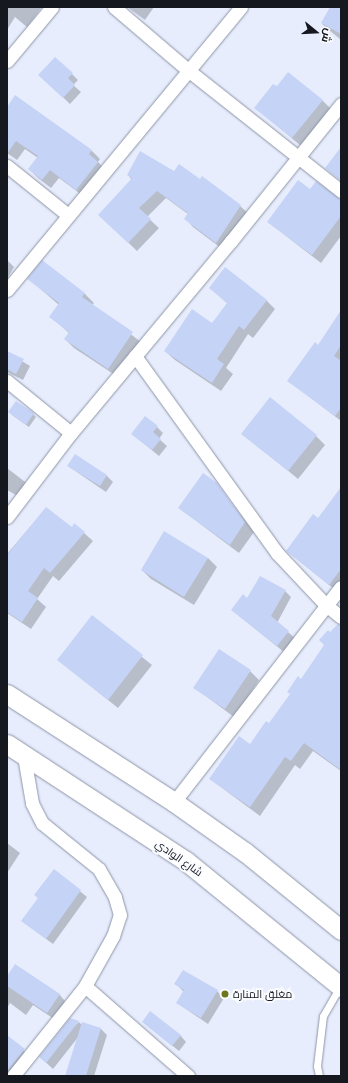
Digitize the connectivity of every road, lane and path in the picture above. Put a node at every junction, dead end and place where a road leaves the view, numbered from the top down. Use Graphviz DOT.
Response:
graph roads {
  1 [pos="52,7"];
  2 [pos="114,7"];
  3 [pos="241,7"];
  4 [pos="7,60"];
  5 [pos="189,71"];
  6 [pos="341,104"];
  7 [pos="299,158"];
  8 [pos="7,166"];
  9 [pos="341,191"];
  10 [pos="68,215"];
  11 [pos="7,290"];
  12 [pos="135,356"];
  13 [pos="7,381"];
  14 [pos="71,433"];
  15 [pos="7,517"];
  16 [pos="341,587"];
  17 [pos="326,604"];
  18 [pos="341,617"];
  19 [pos="7,694"];
  20 [pos="7,744"];
  21 [pos="24,756"];
  22 [pos="174,802"];
  23 [pos="341,930"];
  24 [pos="85,986"];
  25 [pos="341,987"];
  26 [pos="13,1076"];
  27 [pos="188,1076"];
  28 [pos="319,1076"];
  1 -- 4 [label="street"];
  2 -- 5 [label="street"];
  3 -- 5 [label="street"];
  5 -- 7 [label="street"];
  5 -- 10 [label="street"];
  6 -- 7 [label="street"];
  7 -- 9 [label="street"];
  7 -- 12 [label="street"];
  8 -- 10 [label="street"];
  10 -- 11 [label="street"];
  12 -- 14 [label="street"];
  12 -- 17 [label="street"];
  13 -- 14 [label="street"];
  14 -- 15 [label="street"];
  16 -- 17 [label="street"];
  17 -- 18 [label="street"];
  17 -- 22 [label="street"];
  19 -- 22 [label="main road"];
  20 -- 21 [label="main road, شارع الوادي"];
  21 -- 24 [label="street"];
  21 -- 25 [label="main road, شارع الوادي"];
  22 -- 23 [label="main road"];
  24 -- 26 [label="street"];
  24 -- 27 [label="street"];
  25 -- 28 [label="lane"];
}
